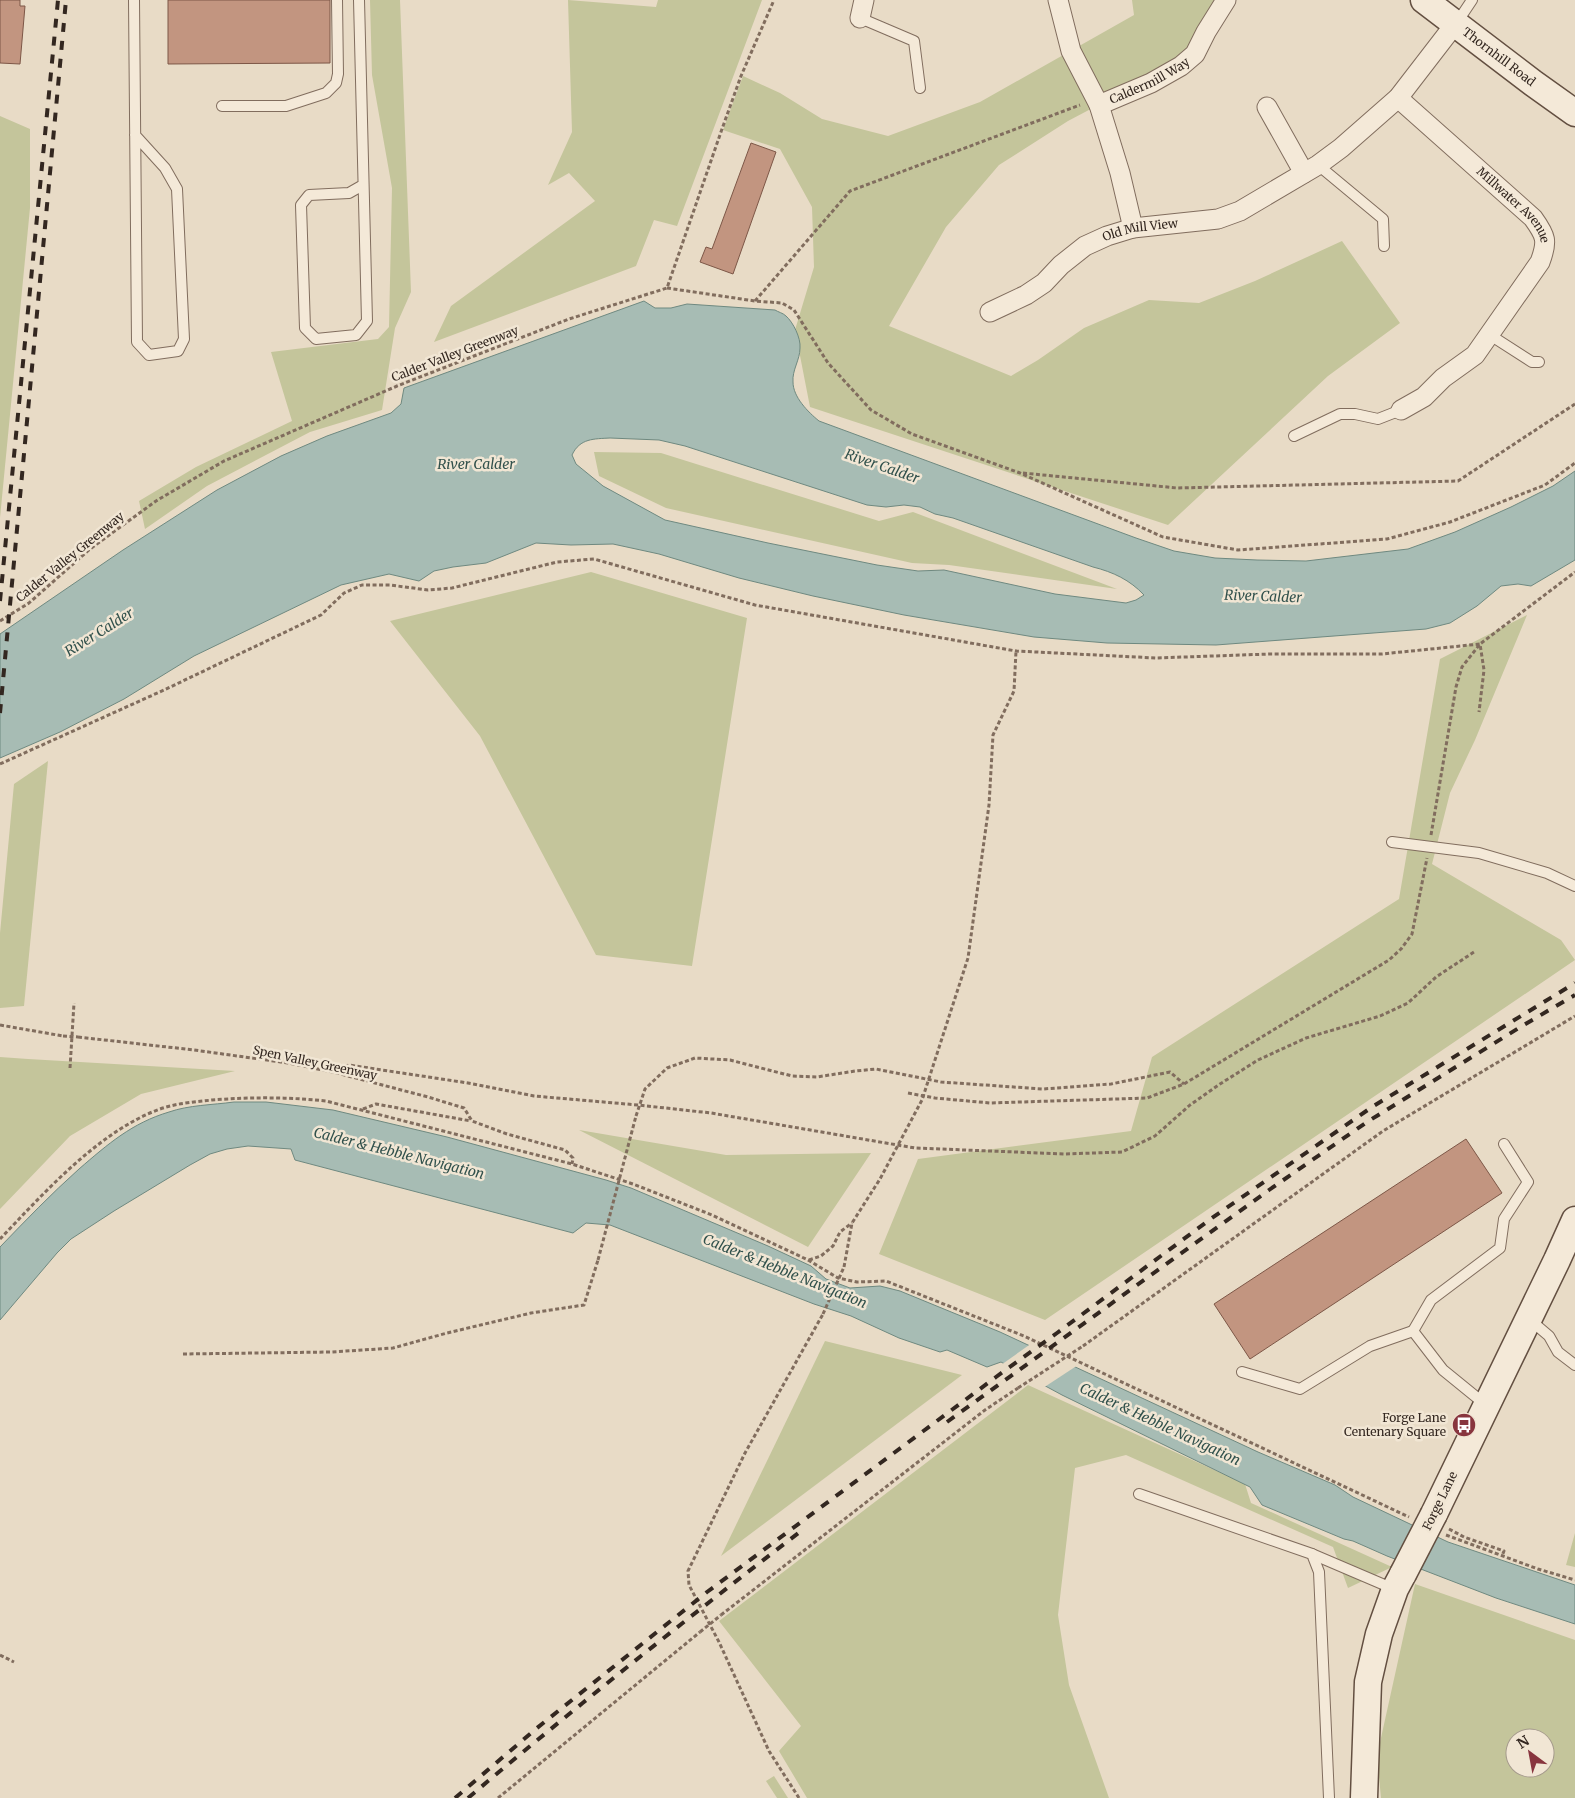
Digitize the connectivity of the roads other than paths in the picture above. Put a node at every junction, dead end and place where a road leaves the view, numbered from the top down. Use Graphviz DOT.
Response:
graph roads {
  1 [pos="134,0"];
  2 [pos="337,0"];
  3 [pos="359,0"];
  4 [pos="864,0"];
  5 [pos="1058,0"];
  6 [pos="1226,0"];
  7 [pos="1424,0"];
  8 [pos="1472,0"];
  9 [pos="860,18"];
  10 [pos="1455,24"];
  11 [pos="920,88"];
  12 [pos="1398,98"];
  13 [pos="1097,102"];
  14 [pos="222,106"];
  15 [pos="1267,107"];
  16 [pos="1575,112"];
  17 [pos="135,136"];
  18 [pos="1311,169"];
  19 [pos="363,185"];
  20 [pos="1133,228"];
  21 [pos="1384,246"];
  22 [pos="990,312"];
  23 [pos="1490,335"];
  24 [pos="1539,362"];
  25 [pos="1401,410"];
  26 [pos="1294,436"];
  27 [pos="1392,842"];
  28 [pos="1575,886"];
  29 [pos="1504,1144"];
  30 [pos="1575,1220"];
  31 [pos="1529,1319"];
  32 [pos="1413,1331"];
  33 [pos="1575,1365"];
  34 [pos="1242,1372"];
  35 [pos="1486,1406"];
  36 [pos="1139,1494"];
  37 [pos="1312,1554"];
  38 [pos="1399,1582"];
  39 [pos="1329,1798"];
  40 [pos="1364,1798"];
  1 -- 17 [label="lane"];
  2 -- 14 [label="lane"];
  3 -- 19 [label="lane"];
  4 -- 9 [label="street"];
  5 -- 13 [label="street, Caldermill Way"];
  6 -- 13 [label="street, Caldermill Way"];
  7 -- 10 [label="street, Thornhill Road"];
  8 -- 10 [label="lane"];
  9 -- 11 [label="lane"];
  10 -- 12 [label="street, Old Mill View"];
  10 -- 16 [label="street, Thornhill Road"];
  12 -- 18 [label="street, Old Mill View"];
  12 -- 23 [label="street, Millwater Avenue"];
  13 -- 20 [label="street, Caldermill Way"];
  15 -- 18 [label="street"];
  17 -- 17 [label="lane"];
  18 -- 20 [label="street, Old Mill View"];
  18 -- 21 [label="lane"];
  19 -- 19 [label="lane"];
  20 -- 22 [label="street, Old Mill View"];
  23 -- 24 [label="lane"];
  23 -- 25 [label="street, Millwater Avenue"];
  25 -- 26 [label="lane"];
  27 -- 28 [label="lane"];
  29 -- 32 [label="lane"];
  30 -- 31 [label="street, Forge Lane"];
  31 -- 33 [label="lane"];
  31 -- 35 [label="street, Forge Lane"];
  32 -- 34 [label="lane"];
  32 -- 35 [label="lane"];
  35 -- 38 [label="street, Forge Lane, bridge"];
  36 -- 37 [label="lane"];
  37 -- 38 [label="lane"];
  37 -- 39 [label="lane"];
  38 -- 40 [label="street, Forge Lane"];
}
